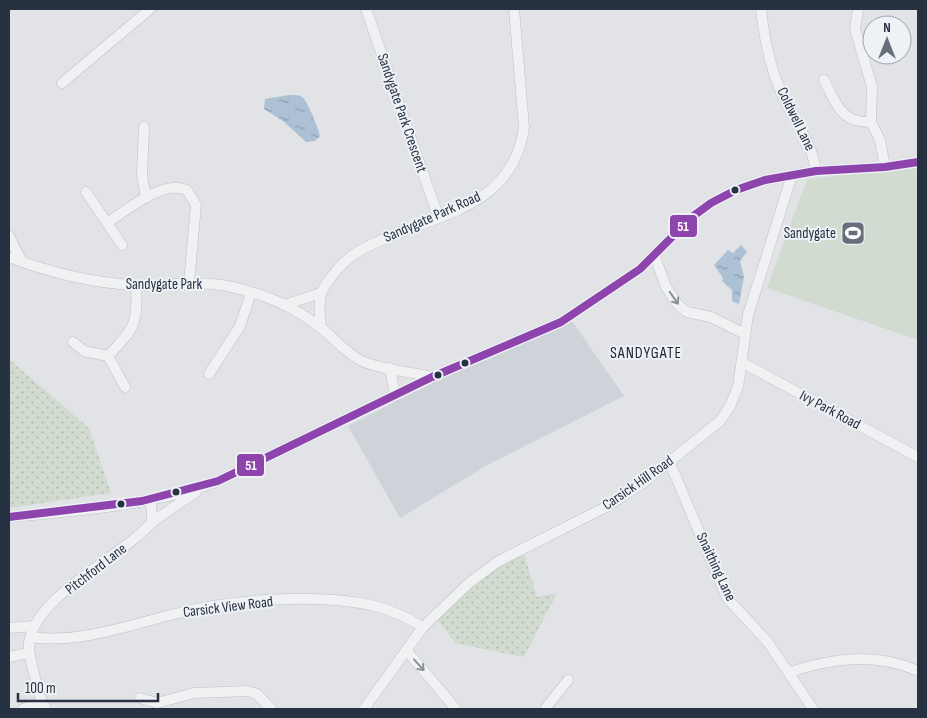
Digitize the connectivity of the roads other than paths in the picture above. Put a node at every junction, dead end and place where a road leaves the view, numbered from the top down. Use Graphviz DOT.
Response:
graph roads {
  1 [pos="150,9"];
  2 [pos="366,9"];
  3 [pos="514,9"];
  4 [pos="761,9"];
  5 [pos="858,9"];
  6 [pos="824,80"];
  7 [pos="62,83"];
  8 [pos="871,122"];
  9 [pos="144,126"];
  10 [pos="918,162"];
  11 [pos="885,167"];
  12 [pos="816,171"];
  13 [pos="792,175"];
  14 [pos="86,192"];
  15 [pos="146,198"];
  16 [pos="438,216"];
  17 [pos="107,223"];
  18 [pos="9,236"];
  19 [pos="122,245"];
  20 [pos="654,254"];
  21 [pos="9,257"];
  22 [pos="22,262"];
  23 [pos="189,282"];
  24 [pos="136,285"];
  25 [pos="251,292"];
  26 [pos="321,293"];
  27 [pos="284,304"];
  28 [pos="321,328"];
  29 [pos="745,334"];
  30 [pos="73,342"];
  31 [pos="108,356"];
  32 [pos="743,362"];
  33 [pos="390,368"];
  34 [pos="209,374"];
  35 [pos="432,377"];
  36 [pos="125,387"];
  37 [pos="395,396"];
  38 [pos="918,457"];
  39 [pos="670,462"];
  40 [pos="205,486"];
  41 [pos="150,499"];
  42 [pos="9,517"];
  43 [pos="152,522"];
  44 [pos="34,626"];
  45 [pos="423,627"];
  46 [pos="9,628"];
  47 [pos="30,637"];
  48 [pos="406,650"];
  49 [pos="29,653"];
  50 [pos="9,658"];
  51 [pos="918,671"];
  52 [pos="790,672"];
  53 [pos="568,680"];
  54 [pos="140,698"];
  55 [pos="44,706"];
  56 [pos="23,709"];
  57 [pos="271,709"];
  58 [pos="364,709"];
  59 [pos="456,709"];
  60 [pos="545,709"];
  61 [pos="813,709"];
  1 -- 7 [label="street"];
  2 -- 16 [label="street, Sandygate Park Crescent"];
  3 -- 16 [label="street, Sandygate Park Road"];
  4 -- 12 [label="street, Coldwell Lane"];
  5 -- 8 [label="street"];
  6 -- 8 [label="street"];
  8 -- 11 [label="street"];
  9 -- 15 [label="street"];
  10 -- 11 [label="street"];
  11 -- 12 [label="street"];
  12 -- 13 [label="street"];
  13 -- 20 [label="street"];
  13 -- 29 [label="street, Carsick Hill Road"];
  14 -- 17 [label="street"];
  15 -- 17 [label="street"];
  15 -- 23 [label="street"];
  16 -- 26 [label="street, Sandygate Park Road"];
  17 -- 19 [label="street"];
  18 -- 22 [label="street"];
  20 -- 29 [label="street, one-way"];
  20 -- 35 [label="street"];
  21 -- 22 [label="street, Sandygate Park"];
  22 -- 24 [label="street, Sandygate Park"];
  23 -- 24 [label="street, Sandygate Park"];
  23 -- 25 [label="street, Sandygate Park"];
  24 -- 31 [label="street"];
  25 -- 27 [label="street, Sandygate Park"];
  25 -- 34 [label="street"];
  26 -- 27 [label="street"];
  26 -- 28 [label="street"];
  27 -- 28 [label="street, Sandygate Park"];
  28 -- 33 [label="street, Sandygate Park"];
  29 -- 32 [label="street, Carsick Hill Road"];
  30 -- 31 [label="street"];
  31 -- 36 [label="street"];
  32 -- 38 [label="street, Ivy Park Road"];
  32 -- 39 [label="street, Carsick Hill Road"];
  33 -- 35 [label="street, Sandygate Park"];
  33 -- 37 [label="street"];
  35 -- 37 [label="street"];
  37 -- 40 [label="street"];
  39 -- 45 [label="street, Carsick Hill Road"];
  39 -- 52 [label="street, Snaithing Lane"];
  40 -- 41 [label="street"];
  40 -- 43 [label="street, Pitchford Lane"];
  41 -- 42 [label="street"];
  41 -- 43 [label="street"];
  43 -- 44 [label="street, Pitchford Lane"];
  44 -- 46 [label="street"];
  44 -- 47 [label="street, Pitchford Lane"];
  45 -- 47 [label="street, Carsick View Road"];
  45 -- 48 [label="street, Carsick Hill Road"];
  47 -- 49 [label="street, Pitchford Lane"];
  48 -- 58 [label="street, Carsick Hill Road"];
  48 -- 59 [label="street, one-way"];
  49 -- 50 [label="street"];
  49 -- 55 [label="street, Pitchford Lane"];
  51 -- 52 [label="street"];
  52 -- 61 [label="street, Snaithing Lane"];
  53 -- 60 [label="street"];
  54 -- 57 [label="street"];
  55 -- 56 [label="street"];
}
